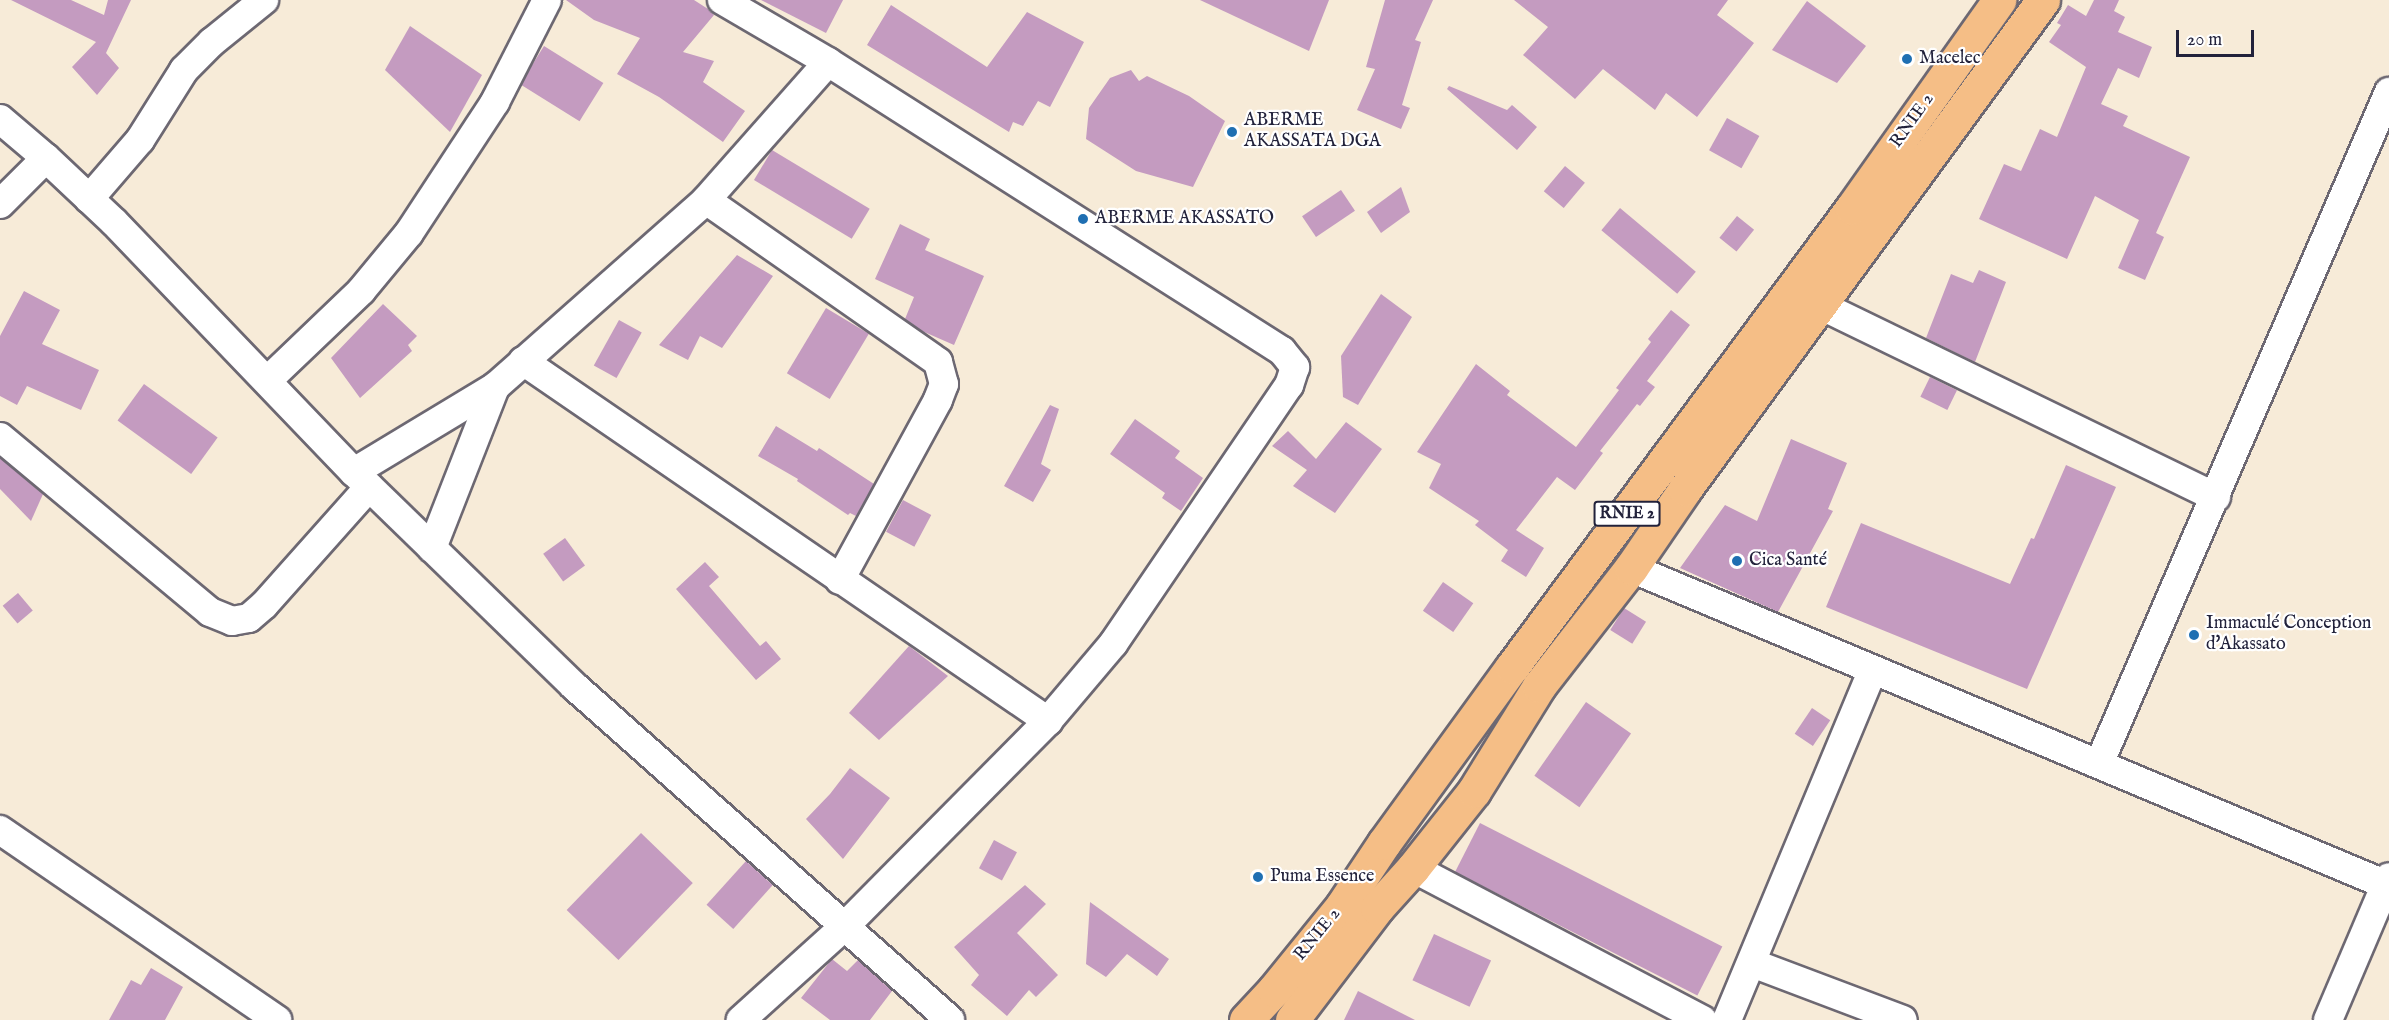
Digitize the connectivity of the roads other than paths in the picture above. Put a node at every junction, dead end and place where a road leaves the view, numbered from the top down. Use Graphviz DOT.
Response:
graph roads {
  1 [pos="264,0"];
  2 [pos="547,0"];
  3 [pos="722,0"];
  4 [pos="1999,0"];
  5 [pos="2043,0"];
  6 [pos="828,62"];
  7 [pos="2389,92"];
  8 [pos="0,119"];
  9 [pos="46,158"];
  10 [pos="89,199"];
  11 [pos="706,200"];
  12 [pos="0,204"];
  13 [pos="1822,306"];
  14 [pos="523,362"];
  15 [pos="268,380"];
  16 [pos="495,387"];
  17 [pos="0,437"];
  18 [pos="362,480"];
  19 [pos="2216,497"];
  20 [pos="432,548"];
  21 [pos="1631,568"];
  22 [pos="840,579"];
  23 [pos="1873,670"];
  24 [pos="1048,720"];
  25 [pos="2099,764"];
  26 [pos="0,830"];
  27 [pos="1413,868"];
  28 [pos="2388,882"];
  29 [pos="846,925"];
  30 [pos="1752,963"];
  31 [pos="277,1020"];
  32 [pos="741,1020"];
  33 [pos="950,1020"];
  34 [pos="1246,1020"];
  35 [pos="1292,1020"];
  36 [pos="1703,1020"];
  37 [pos="1727,1020"];
  38 [pos="1903,1020"];
  39 [pos="2328,1020"];
  1 -- 10 [label="street"];
  2 -- 15 [label="street"];
  3 -- 6 [label="street"];
  4 -- 34 [label="highway, RNIE 2 / RNIE 2"];
  5 -- 13 [label="highway, RNIE 2 / RNIE 2"];
  6 -- 11 [label="street"];
  6 -- 24 [label="street"];
  7 -- 19 [label="street"];
  8 -- 9 [label="street"];
  9 -- 10 [label="street"];
  9 -- 12 [label="street"];
  10 -- 15 [label="street"];
  11 -- 14 [label="street"];
  11 -- 22 [label="street"];
  13 -- 19 [label="street"];
  13 -- 21 [label="highway, RNIE 2 / RNIE 2"];
  14 -- 16 [label="street"];
  14 -- 22 [label="street"];
  15 -- 18 [label="street"];
  16 -- 18 [label="street"];
  16 -- 20 [label="street"];
  17 -- 18 [label="street"];
  18 -- 20 [label="street"];
  19 -- 25 [label="street"];
  20 -- 29 [label="street"];
  21 -- 23 [label="street"];
  21 -- 27 [label="highway, RNIE 2 / RNIE 2"];
  22 -- 24 [label="street"];
  23 -- 25 [label="street"];
  23 -- 30 [label="street"];
  24 -- 29 [label="street"];
  25 -- 28 [label="street"];
  26 -- 31 [label="street"];
  27 -- 35 [label="highway, RNIE 2 / RNIE 2"];
  27 -- 36 [label="street"];
  28 -- 39 [label="street"];
  29 -- 32 [label="street"];
  29 -- 33 [label="street"];
  30 -- 37 [label="street"];
  30 -- 38 [label="street"];
}
